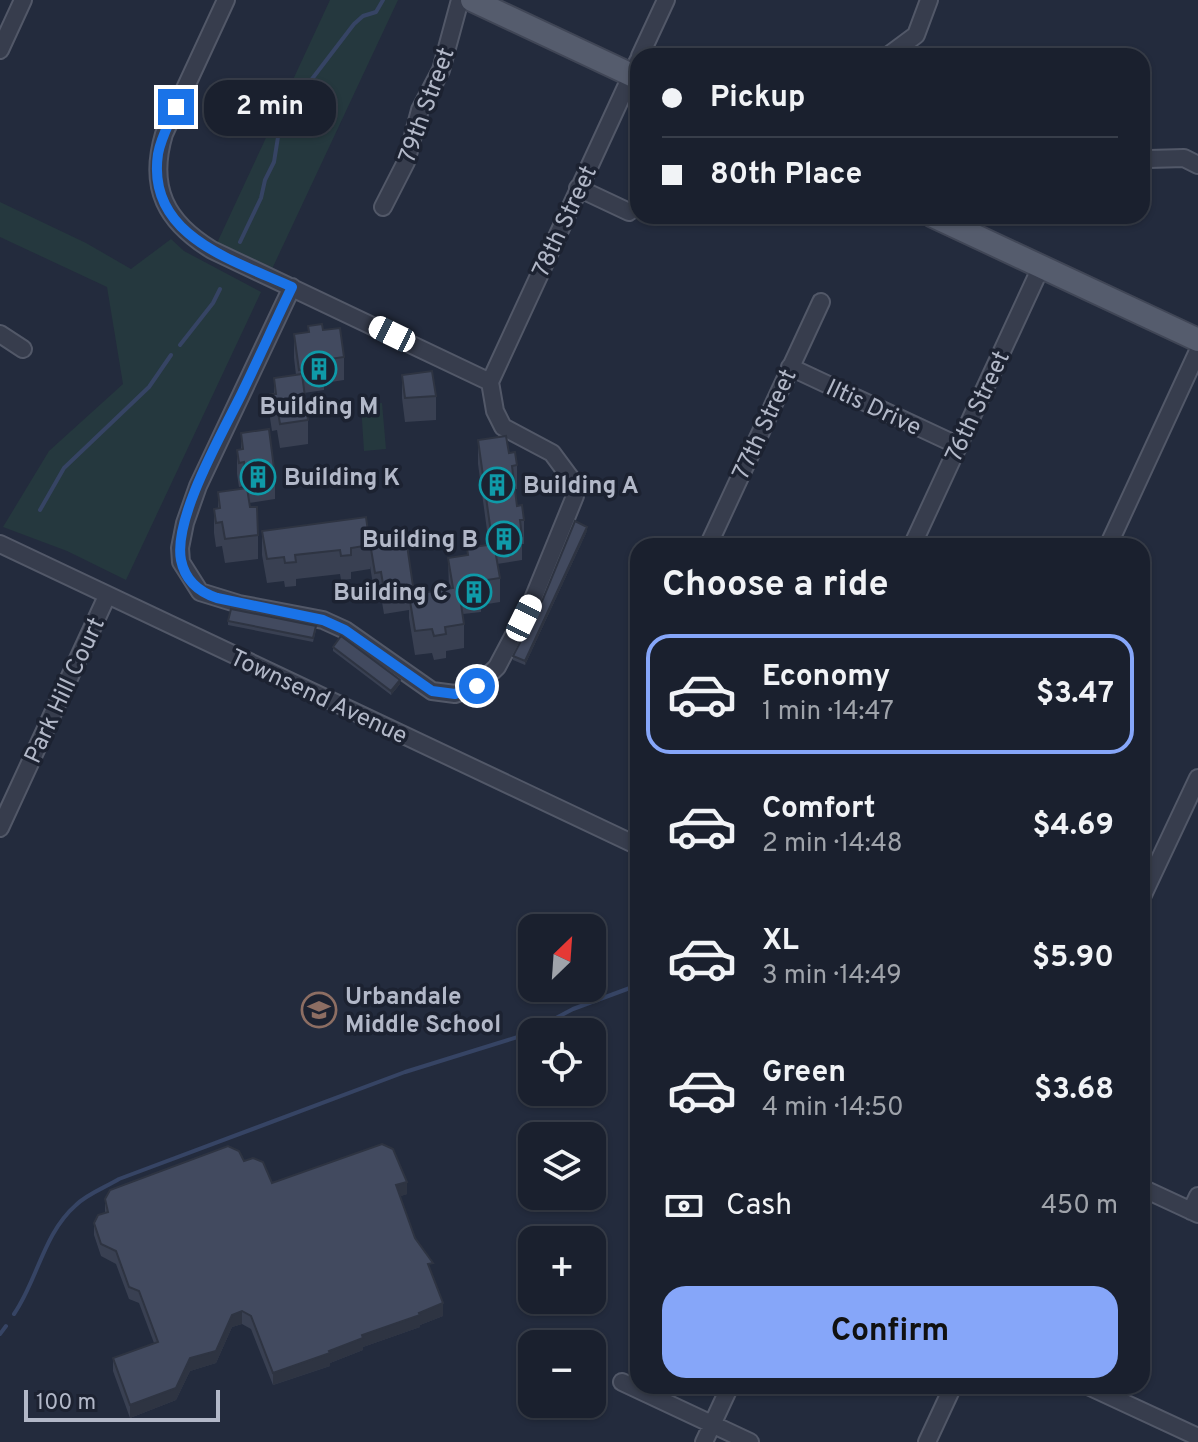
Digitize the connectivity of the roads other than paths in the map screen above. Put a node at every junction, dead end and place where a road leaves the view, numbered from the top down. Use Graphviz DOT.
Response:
graph roads {
  1 [pos="23,0"];
  2 [pos="226,0"];
  3 [pos="460,0"];
  4 [pos="472,0"];
  5 [pos="666,0"];
  6 [pos="929,0"];
  7 [pos="645,48"];
  8 [pos="898,48"];
  9 [pos="0,50"];
  10 [pos="630,64"];
  11 [pos="630,81"];
  12 [pos="1150,159"];
  13 [pos="1198,165"];
  14 [pos="578,188"];
  15 [pos="383,207"];
  16 [pos="629,212"];
  17 [pos="950,224"];
  18 [pos="1041,267"];
  19 [pos="292,287"];
  20 [pos="821,302"];
  21 [pos="0,334"];
  22 [pos="1198,340"];
  23 [pos="23,349"];
  24 [pos="1198,351"];
  25 [pos="790,367"];
  26 [pos="490,382"];
  27 [pos="959,446"];
  28 [pos="712,538"];
  29 [pos="916,538"];
  30 [pos="1112,538"];
  31 [pos="0,544"];
  32 [pos="107,596"];
  33 [pos="1198,778"];
  34 [pos="0,828"];
  35 [pos="630,842"];
  36 [pos="1150,880"];
  37 [pos="1150,1191"];
  38 [pos="1196,1207"];
  39 [pos="622,1382"];
  40 [pos="630,1386"];
  41 [pos="648,1394"];
  42 [pos="726,1394"];
  43 [pos="949,1394"];
  44 [pos="1105,1394"];
  45 [pos="712,1424"];
  46 [pos="1198,1437"];
  47 [pos="704,1442"];
  48 [pos="750,1442"];
  49 [pos="927,1442"];
  1 -- 9 [label="street"];
  2 -- 19 [label="street"];
  3 -- 15 [label="street, 79th Street"];
  4 -- 10 [label="main road"];
  5 -- 7 [label="street, 78th Street"];
  6 -- 8 [label="street"];
  11 -- 14 [label="street, 78th Street"];
  12 -- 13 [label="street"];
  14 -- 16 [label="street"];
  14 -- 26 [label="street, 78th Street"];
  17 -- 18 [label="main road"];
  18 -- 22 [label="main road"];
  18 -- 27 [label="street, 76th Street"];
  19 -- 26 [label="street"];
  19 -- 26 [label="street"];
  20 -- 25 [label="street, 77th Street"];
  21 -- 23 [label="street"];
  24 -- 30 [label="street"];
  25 -- 27 [label="street, Iltis Drive"];
  25 -- 28 [label="street, 77th Street"];
  27 -- 29 [label="street, 76th Street"];
  31 -- 32 [label="street, Townsend Avenue"];
  32 -- 34 [label="street, Park Hill Court"];
  32 -- 35 [label="street, Townsend Avenue"];
  33 -- 36 [label="street"];
  37 -- 38 [label="street"];
  39 -- 40 [label="street"];
  41 -- 45 [label="street"];
  42 -- 45 [label="street"];
  43 -- 49 [label="street"];
  44 -- 46 [label="street"];
  45 -- 47 [label="street"];
  45 -- 48 [label="street"];
}
